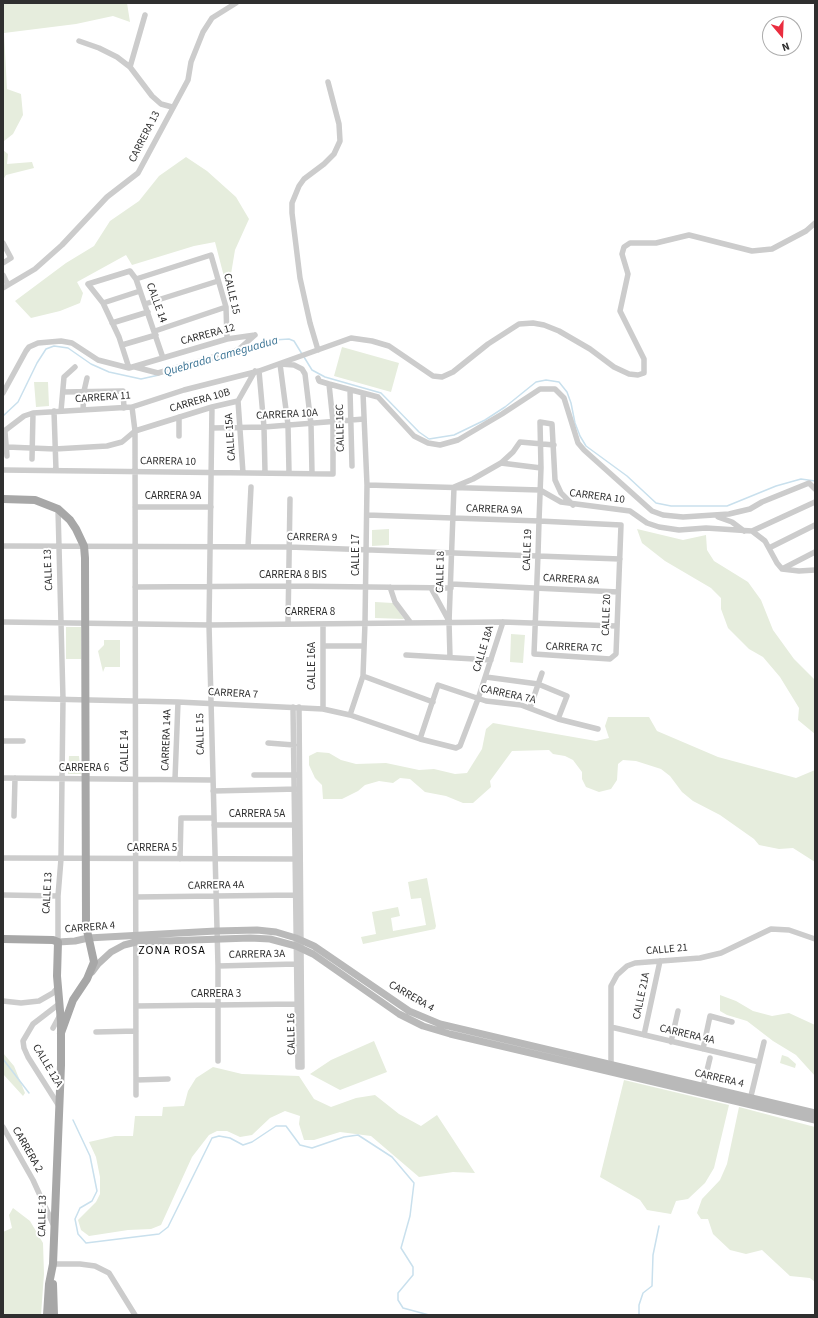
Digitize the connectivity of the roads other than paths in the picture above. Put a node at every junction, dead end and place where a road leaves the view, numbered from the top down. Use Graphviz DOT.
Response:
graph roads {
  1 [pos="236,3"];
  2 [pos="145,15"];
  3 [pos="79,41"];
  4 [pos="130,67"];
  5 [pos="328,82"];
  6 [pos="172,107"];
  7 [pos="815,223"];
  8 [pos="3,243"];
  9 [pos="3,263"];
  10 [pos="3,275"];
  11 [pos="136,278"];
  12 [pos="218,280"];
  13 [pos="6,287"];
  14 [pos="140,291"];
  15 [pos="103,304"];
  16 [pos="145,304"];
  17 [pos="226,307"];
  18 [pos="148,312"];
  19 [pos="112,323"];
  20 [pos="156,333"];
  21 [pos="239,337"];
  22 [pos="227,339"];
  23 [pos="122,345"];
  24 [pos="242,347"];
  25 [pos="318,350"];
  26 [pos="163,358"];
  27 [pos="154,361"];
  28 [pos="280,364"];
  29 [pos="75,367"];
  30 [pos="132,367"];
  31 [pos="257,371"];
  32 [pos="155,372"];
  33 [pos="87,378"];
  34 [pos="318,378"];
  35 [pos="329,384"];
  36 [pos="350,390"];
  37 [pos="84,391"];
  38 [pos="63,392"];
  39 [pos="3,393"];
  40 [pos="363,393"];
  41 [pos="238,400"];
  42 [pos="212,406"];
  43 [pos="132,407"];
  44 [pos="124,408"];
  45 [pos="83,410"];
  46 [pos="54,411"];
  47 [pos="61,411"];
  48 [pos="33,412"];
  49 [pos="179,417"];
  50 [pos="364,419"];
  51 [pos="352,420"];
  52 [pos="333,422"];
  53 [pos="311,424"];
  54 [pos="288,425"];
  55 [pos="241,427"];
  56 [pos="264,427"];
  57 [pos="212,428"];
  58 [pos="135,431"];
  59 [pos="4,432"];
  60 [pos="178,436"];
  61 [pos="541,444"];
  62 [pos="554,445"];
  63 [pos="7,447"];
  64 [pos="32,448"];
  65 [pos="55,449"];
  66 [pos="7,456"];
  67 [pos="32,459"];
  68 [pos="500,463"];
  69 [pos="352,466"];
  70 [pos="541,468"];
  71 [pos="3,470"];
  72 [pos="56,470"];
  73 [pos="135,472"];
  74 [pos="265,472"];
  75 [pos="288,472"];
  76 [pos="211,473"];
  77 [pos="243,473"];
  78 [pos="312,473"];
  79 [pos="367,485"];
  80 [pos="251,487"];
  81 [pos="454,487"];
  82 [pos="815,489"];
  83 [pos="540,490"];
  84 [pos="3,499"];
  85 [pos="290,499"];
  86 [pos="815,502"];
  87 [pos="573,505"];
  88 [pos="135,507"];
  89 [pos="211,507"];
  90 [pos="58,509"];
  91 [pos="367,515"];
  92 [pos="716,516"];
  93 [pos="453,518"];
  94 [pos="539,521"];
  95 [pos="621,525"];
  96 [pos="815,525"];
  97 [pos="744,531"];
  98 [pos="752,531"];
  99 [pos="3,546"];
  100 [pos="59,546"];
  101 [pos="84,546"];
  102 [pos="135,546"];
  103 [pos="210,546"];
  104 [pos="248,547"];
  105 [pos="289,547"];
  106 [pos="770,548"];
  107 [pos="366,549"];
  108 [pos="452,552"];
  109 [pos="815,552"];
  110 [pos="538,555"];
  111 [pos="620,559"];
  112 [pos="782,569"];
  113 [pos="815,570"];
  114 [pos="209,586"];
  115 [pos="289,586"];
  116 [pos="367,586"];
  117 [pos="451,586"];
  118 [pos="135,587"];
  119 [pos="390,587"];
  120 [pos="431,588"];
  121 [pos="536,588"];
  122 [pos="618,592"];
  123 [pos="3,622"];
  124 [pos="410,622"];
  125 [pos="449,622"];
  126 [pos="503,622"];
  127 [pos="61,623"];
  128 [pos="288,623"];
  129 [pos="365,623"];
  130 [pos="535,623"];
  131 [pos="86,624"];
  132 [pos="135,624"];
  133 [pos="323,624"];
  134 [pos="208,625"];
  135 [pos="616,626"];
  136 [pos="323,646"];
  137 [pos="363,646"];
  138 [pos="534,654"];
  139 [pos="406,655"];
  140 [pos="450,657"];
  141 [pos="614,657"];
  142 [pos="491,660"];
  143 [pos="542,673"];
  144 [pos="363,676"];
  145 [pos="486,677"];
  146 [pos="538,684"];
  147 [pos="3,698"];
  148 [pos="63,699"];
  149 [pos="86,699"];
  150 [pos="478,699"];
  151 [pos="136,701"];
  152 [pos="178,702"];
  153 [pos="433,702"];
  154 [pos="211,703"];
  155 [pos="296,707"];
  156 [pos="530,708"];
  157 [pos="323,709"];
  158 [pos="350,714"];
  159 [pos="558,719"];
  160 [pos="598,730"];
  161 [pos="420,739"];
  162 [pos="3,741"];
  163 [pos="23,741"];
  164 [pos="268,743"];
  165 [pos="294,745"];
  166 [pos="456,748"];
  167 [pos="254,775"];
  168 [pos="297,775"];
  169 [pos="3,778"];
  170 [pos="15,778"];
  171 [pos="63,778"];
  172 [pos="86,778"];
  173 [pos="136,779"];
  174 [pos="175,779"];
  175 [pos="212,780"];
  176 [pos="298,789"];
  177 [pos="213,791"];
  178 [pos="14,816"];
  179 [pos="214,818"];
  180 [pos="214,825"];
  181 [pos="298,825"];
  182 [pos="3,858"];
  183 [pos="61,859"];
  184 [pos="86,859"];
  185 [pos="136,859"];
  186 [pos="180,859"];
  187 [pos="214,859"];
  188 [pos="298,859"];
  189 [pos="3,895"];
  190 [pos="215,895"];
  191 [pos="58,896"];
  192 [pos="296,896"];
  193 [pos="136,897"];
  194 [pos="216,931"];
  195 [pos="88,938"];
  196 [pos="3,939"];
  197 [pos="137,939"];
  198 [pos="298,939"];
  199 [pos="815,939"];
  200 [pos="216,940"];
  201 [pos="58,942"];
  202 [pos="299,947"];
  203 [pos="660,961"];
  204 [pos="332,962"];
  205 [pos="296,964"];
  206 [pos="218,966"];
  207 [pos="87,979"];
  208 [pos="58,987"];
  209 [pos="78,991"];
  210 [pos="3,1002"];
  211 [pos="59,1004"];
  212 [pos="297,1004"];
  213 [pos="219,1005"];
  214 [pos="136,1006"];
  215 [pos="678,1011"];
  216 [pos="60,1015"];
  217 [pos="732,1022"];
  218 [pos="611,1027"];
  219 [pos="53,1028"];
  220 [pos="136,1031"];
  221 [pos="61,1032"];
  222 [pos="96,1032"];
  223 [pos="644,1035"];
  224 [pos="671,1042"];
  225 [pos="764,1042"];
  226 [pos="703,1049"];
  227 [pos="710,1058"];
  228 [pos="218,1060"];
  229 [pos="759,1062"];
  230 [pos="611,1065"];
  231 [pos="611,1073"];
  232 [pos="168,1079"];
  233 [pos="136,1080"];
  234 [pos="703,1087"];
  235 [pos="136,1095"];
  236 [pos="750,1101"];
  237 [pos="59,1106"];
  238 [pos="815,1113"];
  239 [pos="815,1120"];
  240 [pos="3,1127"];
  241 [pos="54,1226"];
  242 [pos="53,1264"];
  243 [pos="52,1277"];
  244 [pos="47,1315"];
  245 [pos="54,1315"];
  246 [pos="135,1315"];
  1 -- 6 [label="street, CARRERA 13"];
  2 -- 4 [label="street"];
  3 -- 4 [label="street"];
  4 -- 6 [label="street"];
  5 -- 25 [label="street"];
  6 -- 13 [label="street, CARRERA 13"];
  7 -- 25 [label="street, CARRERA 11"];
  8 -- 9 [label="street"];
  10 -- 13 [label="street"];
  11 -- 12 [label="street, CALLE 15"];
  11 -- 14 [label="street, CALLE 14"];
  11 -- 15 [label="street"];
  12 -- 16 [label="street"];
  12 -- 17 [label="street, CALLE 15"];
  14 -- 15 [label="street"];
  14 -- 16 [label="street, CALLE 14"];
  15 -- 19 [label="street"];
  16 -- 18 [label="street, CALLE 14"];
  17 -- 20 [label="street"];
  17 -- 22 [label="street, CALLE 15"];
  18 -- 19 [label="street"];
  18 -- 20 [label="street, CALLE 14"];
  19 -- 23 [label="street"];
  20 -- 23 [label="street"];
  20 -- 26 [label="street, CALLE 14"];
  21 -- 22 [label="street, CARRERA 12"];
  21 -- 24 [label="street"];
  21 -- 24 [label="street, CARRERA 12"];
  22 -- 26 [label="street, CARRERA 12"];
  23 -- 30 [label="street"];
  24 -- 32 [label="street, CARRERA 12"];
  25 -- 28 [label="street, CARRERA 11"];
  26 -- 27 [label="street, CARRERA 12"];
  27 -- 30 [label="street, CARRERA 12"];
  27 -- 32 [label="street"];
  28 -- 31 [label="street, CARRERA 11"];
  28 -- 53 [label="street"];
  28 -- 54 [label="street"];
  29 -- 38 [label="street"];
  30 -- 32 [label="street, CARRERA 12"];
  30 -- 39 [label="street, CARRERA 12"];
  31 -- 41 [label="street, CARRERA 10B"];
  31 -- 43 [label="street, CARRERA 11"];
  31 -- 56 [label="street"];
  33 -- 37 [label="street"];
  34 -- 35 [label="street"];
  35 -- 36 [label="street"];
  35 -- 52 [label="street"];
  36 -- 40 [label="street"];
  36 -- 51 [label="street, CALLE 16C"];
  37 -- 38 [label="street"];
  37 -- 44 [label="street"];
  37 -- 45 [label="street"];
  38 -- 47 [label="street"];
  40 -- 50 [label="street, CALLE 17"];
  40 -- 92 [label="street"];
  41 -- 42 [label="street, CARRERA 10B"];
  41 -- 55 [label="street, CALLE 15A"];
  42 -- 49 [label="street, CARRERA 10B"];
  42 -- 57 [label="street, CALLE 15"];
  43 -- 44 [label="street, CARRERA 11"];
  43 -- 58 [label="street, CALLE 14"];
  44 -- 45 [label="street, CARRERA 11"];
  45 -- 47 [label="street, CARRERA 11"];
  46 -- 47 [label="street, CARRERA 11"];
  46 -- 48 [label="street, CARRERA 11"];
  46 -- 65 [label="street"];
  48 -- 59 [label="street, CARRERA 11"];
  48 -- 64 [label="street"];
  49 -- 58 [label="street, CARRERA 10B"];
  49 -- 60 [label="street"];
  50 -- 51 [label="street, CARRERA 10A"];
  50 -- 79 [label="street, CALLE 17"];
  51 -- 52 [label="street, CARRERA 10A"];
  51 -- 69 [label="street, CALLE 16C"];
  52 -- 53 [label="street, CARRERA 10A"];
  52 -- 78 [label="street, CARRERA 10"];
  53 -- 54 [label="street, CARRERA 10A"];
  53 -- 78 [label="street"];
  54 -- 56 [label="street, CARRERA 10A"];
  54 -- 75 [label="street"];
  55 -- 56 [label="street, CARRERA 10A"];
  55 -- 57 [label="street, CARRERA 10A"];
  55 -- 77 [label="street, CALLE 15A"];
  56 -- 74 [label="street"];
  57 -- 76 [label="street, CALLE 15"];
  58 -- 65 [label="street"];
  58 -- 73 [label="street, CALLE 14"];
  59 -- 63 [label="street"];
  61 -- 62 [label="street"];
  61 -- 62 [label="street, CALLE 19"];
  61 -- 68 [label="street"];
  61 -- 70 [label="street, CALLE 19"];
  62 -- 87 [label="street"];
  63 -- 64 [label="street"];
  63 -- 66 [label="street"];
  64 -- 65 [label="street"];
  64 -- 67 [label="street"];
  65 -- 72 [label="street"];
  68 -- 70 [label="street"];
  68 -- 81 [label="street"];
  70 -- 83 [label="street, CALLE 19"];
  71 -- 72 [label="street, CARRERA 10"];
  72 -- 73 [label="street, CARRERA 10"];
  73 -- 76 [label="street, CARRERA 10"];
  73 -- 88 [label="street, CALLE 14"];
  74 -- 75 [label="street, CARRERA 10"];
  74 -- 77 [label="street, CARRERA 10"];
  75 -- 78 [label="street, CARRERA 10"];
  76 -- 77 [label="street, CARRERA 10"];
  76 -- 89 [label="street, CALLE 15"];
  79 -- 81 [label="street, CARRERA 10"];
  79 -- 91 [label="street, CALLE 17"];
  80 -- 104 [label="street"];
  81 -- 83 [label="street, CARRERA 10"];
  81 -- 93 [label="street, CALLE 18"];
  82 -- 92 [label="street"];
  83 -- 87 [label="street, CARRERA 10"];
  83 -- 94 [label="street, CALLE 19"];
  84 -- 90 [label="main road"];
  85 -- 105 [label="street"];
  86 -- 98 [label="street"];
  87 -- 97 [label="street, CARRERA 10"];
  88 -- 89 [label="street, CARRERA 9A"];
  88 -- 102 [label="street, CALLE 14"];
  89 -- 103 [label="street, CALLE 15"];
  90 -- 100 [label="street, CALLE 13"];
  90 -- 101 [label="main road"];
  91 -- 93 [label="street, CARRERA 9A"];
  91 -- 107 [label="street, CALLE 17"];
  92 -- 97 [label="street"];
  93 -- 94 [label="street, CARRERA 9A"];
  93 -- 108 [label="street, CALLE 18"];
  94 -- 95 [label="street, CARRERA 9A"];
  94 -- 110 [label="street, CALLE 19"];
  95 -- 111 [label="street, CALLE 20"];
  96 -- 106 [label="street"];
  97 -- 98 [label="street, CARRERA 10"];
  98 -- 106 [label="street"];
  99 -- 100 [label="street, CARRERA 9"];
  100 -- 101 [label="street, CARRERA 9"];
  100 -- 127 [label="street, CALLE 13"];
  101 -- 102 [label="street, CARRERA 9"];
  101 -- 131 [label="main road"];
  102 -- 103 [label="street, CARRERA 9"];
  102 -- 118 [label="street, CALLE 14"];
  103 -- 104 [label="street, CARRERA 9"];
  103 -- 114 [label="street, CALLE 15"];
  104 -- 105 [label="street, CARRERA 9"];
  105 -- 107 [label="street, CARRERA 9"];
  105 -- 115 [label="street"];
  106 -- 112 [label="street"];
  107 -- 108 [label="street, CARRERA 9"];
  107 -- 116 [label="street, CALLE 17"];
  108 -- 110 [label="street, CARRERA 9"];
  108 -- 117 [label="street, CALLE 18"];
  109 -- 112 [label="street"];
  110 -- 111 [label="street, CARRERA 9"];
  110 -- 121 [label="street, CALLE 19"];
  111 -- 122 [label="street, CALLE 20"];
  112 -- 113 [label="street"];
  114 -- 115 [label="street, CARRERA 8 BIS"];
  114 -- 118 [label="street, CARRERA 8 BIS"];
  114 -- 134 [label="street, CALLE 15"];
  115 -- 116 [label="street, CARRERA 8 BIS"];
  115 -- 128 [label="street"];
  116 -- 119 [label="street, CARRERA 8 BIS"];
  116 -- 129 [label="street, CALLE 17"];
  117 -- 120 [label="street, CARRERA 8 BIS"];
  117 -- 121 [label="street, CARRERA 8A"];
  117 -- 125 [label="street, CALLE 18"];
  118 -- 132 [label="street, CALLE 14"];
  119 -- 120 [label="street, CARRERA 8 BIS"];
  119 -- 124 [label="street"];
  120 -- 125 [label="street"];
  121 -- 122 [label="street, CARRERA 8A"];
  121 -- 130 [label="street, CALLE 19"];
  122 -- 135 [label="street, CALLE 20"];
  123 -- 127 [label="street, CARRERA 8"];
  124 -- 125 [label="street, CARRERA 8"];
  124 -- 129 [label="street, CARRERA 8"];
  125 -- 126 [label="street, CARRERA 8"];
  125 -- 140 [label="street, CALLE 18"];
  126 -- 130 [label="street, CARRERA 8"];
  126 -- 142 [label="street, CALLE 18A"];
  127 -- 131 [label="street, CARRERA 8"];
  127 -- 148 [label="street, CALLE 13"];
  128 -- 133 [label="street, CARRERA 8"];
  128 -- 134 [label="street, CARRERA 8"];
  129 -- 133 [label="street, CARRERA 8"];
  129 -- 137 [label="street, CALLE 17"];
  130 -- 135 [label="street, CARRERA 8"];
  130 -- 138 [label="street, CALLE 19"];
  131 -- 132 [label="street, CARRERA 8"];
  131 -- 149 [label="main road"];
  132 -- 134 [label="street, CARRERA 8"];
  132 -- 151 [label="street, CALLE 14"];
  133 -- 136 [label="street, CALLE 16A"];
  134 -- 154 [label="street, CALLE 15"];
  135 -- 141 [label="street, CALLE 20"];
  136 -- 137 [label="street"];
  136 -- 157 [label="street, CALLE 16A"];
  137 -- 144 [label="street, CALLE 17"];
  138 -- 141 [label="street, CARRERA 7C"];
  139 -- 140 [label="street"];
  140 -- 142 [label="street"];
  142 -- 145 [label="street, CALLE 18A"];
  143 -- 146 [label="street"];
  144 -- 153 [label="street"];
  144 -- 158 [label="street, CALLE 17"];
  145 -- 146 [label="street"];
  145 -- 150 [label="street, CALLE 18A"];
  146 -- 156 [label="street"];
  146 -- 159 [label="street"];
  147 -- 148 [label="street, CARRERA 7"];
  148 -- 149 [label="street, CARRERA 7"];
  148 -- 171 [label="street, CALLE 13"];
  149 -- 151 [label="street, CARRERA 7"];
  149 -- 172 [label="main road"];
  150 -- 153 [label="street, CARRERA 7A"];
  150 -- 156 [label="street, CARRERA 7A"];
  150 -- 166 [label="street, CALLE 18A"];
  151 -- 152 [label="street, CARRERA 7"];
  151 -- 173 [label="street, CALLE 14"];
  152 -- 154 [label="street, CARRERA 7"];
  152 -- 174 [label="street, CARRERA 14A"];
  153 -- 161 [label="street"];
  154 -- 155 [label="street, CARRERA 7"];
  154 -- 175 [label="street, CALLE 15"];
  155 -- 157 [label="street, CARRERA 7"];
  155 -- 165 [label="street, CALLE 16"];
  155 -- 168 [label="street, CALLE 16"];
  156 -- 159 [label="street, CARRERA 7A"];
  157 -- 158 [label="street, CARRERA 7"];
  158 -- 161 [label="street, CARRERA 7"];
  159 -- 160 [label="street, CARRERA 7A"];
  161 -- 166 [label="street, CARRERA 7"];
  162 -- 163 [label="street"];
  164 -- 165 [label="street"];
  165 -- 168 [label="street, CALLE 16"];
  167 -- 168 [label="street"];
  168 -- 176 [label="street, CALLE 16"];
  169 -- 170 [label="street, CARRERA 6"];
  170 -- 171 [label="street, CARRERA 6"];
  170 -- 178 [label="street"];
  171 -- 172 [label="street, CARRERA 6"];
  171 -- 183 [label="street, CALLE 13"];
  172 -- 173 [label="street, CARRERA 6"];
  172 -- 184 [label="main road"];
  173 -- 174 [label="street, CARRERA 6"];
  173 -- 185 [label="street, CALLE 14"];
  174 -- 175 [label="street, CARRERA 6"];
  175 -- 177 [label="street, CALLE 15"];
  176 -- 177 [label="street"];
  176 -- 181 [label="street, CALLE 16"];
  177 -- 179 [label="street, CALLE 15"];
  179 -- 180 [label="street, CALLE 15"];
  179 -- 186 [label="street, CARRERA 5A"];
  180 -- 181 [label="street, CARRERA 5A"];
  180 -- 187 [label="street, CALLE 15"];
  181 -- 188 [label="street, CALLE 16"];
  182 -- 183 [label="street, CARRERA 5"];
  183 -- 184 [label="street, CARRERA 5"];
  183 -- 191 [label="street, CALLE 13"];
  184 -- 185 [label="street, CARRERA 5"];
  184 -- 195 [label="main road"];
  185 -- 186 [label="street, CARRERA 5"];
  185 -- 193 [label="street, CALLE 14"];
  186 -- 187 [label="street, CARRERA 5"];
  187 -- 188 [label="street, CARRERA 5"];
  187 -- 190 [label="street, CALLE 15"];
  188 -- 192 [label="street, CALLE 16"];
  188 -- 198 [label="street, CALLE 16"];
  189 -- 191 [label="street"];
  190 -- 192 [label="street, CARRERA 4A"];
  190 -- 193 [label="street, CARRERA 4A"];
  190 -- 194 [label="street, CALLE 15"];
  191 -- 201 [label="street, CALLE 13"];
  192 -- 198 [label="street, CALLE 16"];
  193 -- 197 [label="street, CALLE 14"];
  194 -- 197 [label="main road, CARRERA 4"];
  194 -- 198 [label="main road, CARRERA 4"];
  194 -- 200 [label="street, CALLE 15"];
  195 -- 197 [label="main road, CARRERA 4"];
  195 -- 201 [label="main road, CARRERA 4"];
  195 -- 207 [label="main road"];
  196 -- 201 [label="main road, CARRERA 4"];
  197 -- 200 [label="main road, CARRERA 4"];
  197 -- 207 [label="main road, CARRERA 4"];
  197 -- 214 [label="street, CALLE 14"];
  198 -- 202 [label="street, CALLE 16"];
  198 -- 204 [label="main road, CARRERA 4"];
  199 -- 203 [label="street, CALLE 21"];
  200 -- 202 [label="main road, CARRERA 4"];
  200 -- 206 [label="street, CALLE 15"];
  201 -- 208 [label="main road, CALLE 13"];
  202 -- 204 [label="main road, CARRERA 4"];
  202 -- 205 [label="street, CALLE 16"];
  202 -- 212 [label="street, CALLE 16"];
  203 -- 218 [label="street, CALLE 21"];
  203 -- 223 [label="street, CALLE 21A"];
  204 -- 230 [label="main road, CARRERA 4"];
  204 -- 231 [label="main road, CARRERA 4"];
  205 -- 206 [label="street, CARRERA 3A"];
  205 -- 212 [label="street, CALLE 16"];
  206 -- 213 [label="street, CALLE 15"];
  207 -- 209 [label="main road"];
  208 -- 209 [label="main road"];
  208 -- 210 [label="street"];
  208 -- 211 [label="main road, CALLE 13"];
  209 -- 221 [label="main road"];
  211 -- 216 [label="main road, CALLE 13"];
  211 -- 237 [label="street, CALLE 12A"];
  212 -- 213 [label="street, CARRERA 3"];
  213 -- 214 [label="street, CARRERA 3"];
  213 -- 228 [label="street, CALLE 15"];
  214 -- 220 [label="street, CALLE 14"];
  215 -- 224 [label="street"];
  216 -- 219 [label="street"];
  216 -- 221 [label="main road, CALLE 13"];
  217 -- 226 [label="street"];
  218 -- 223 [label="street, CARRERA 4A"];
  218 -- 230 [label="street, CALLE 21"];
  220 -- 222 [label="street"];
  220 -- 233 [label="street, CALLE 14"];
  221 -- 237 [label="main road, CALLE 13"];
  223 -- 224 [label="street, CARRERA 4A"];
  224 -- 226 [label="street, CARRERA 4A"];
  225 -- 229 [label="street"];
  226 -- 229 [label="street, CARRERA 4A"];
  227 -- 234 [label="street"];
  229 -- 236 [label="street"];
  230 -- 231 [label="street, CALLE 21"];
  230 -- 234 [label="main road, CARRERA 4"];
  231 -- 236 [label="main road, CARRERA 4"];
  232 -- 233 [label="street"];
  233 -- 235 [label="street, CALLE 14"];
  234 -- 236 [label="main road, CARRERA 4"];
  236 -- 238 [label="main road, CARRERA 4"];
  236 -- 239 [label="main road, CARRERA 4"];
  237 -- 241 [label="main road, CALLE 13"];
  240 -- 241 [label="street, CARRERA 2"];
  241 -- 242 [label="main road, CALLE 13"];
  242 -- 243 [label="main road, CALLE 13"];
  242 -- 246 [label="street"];
  243 -- 244 [label="main road"];
  243 -- 245 [label="main road"];
}
